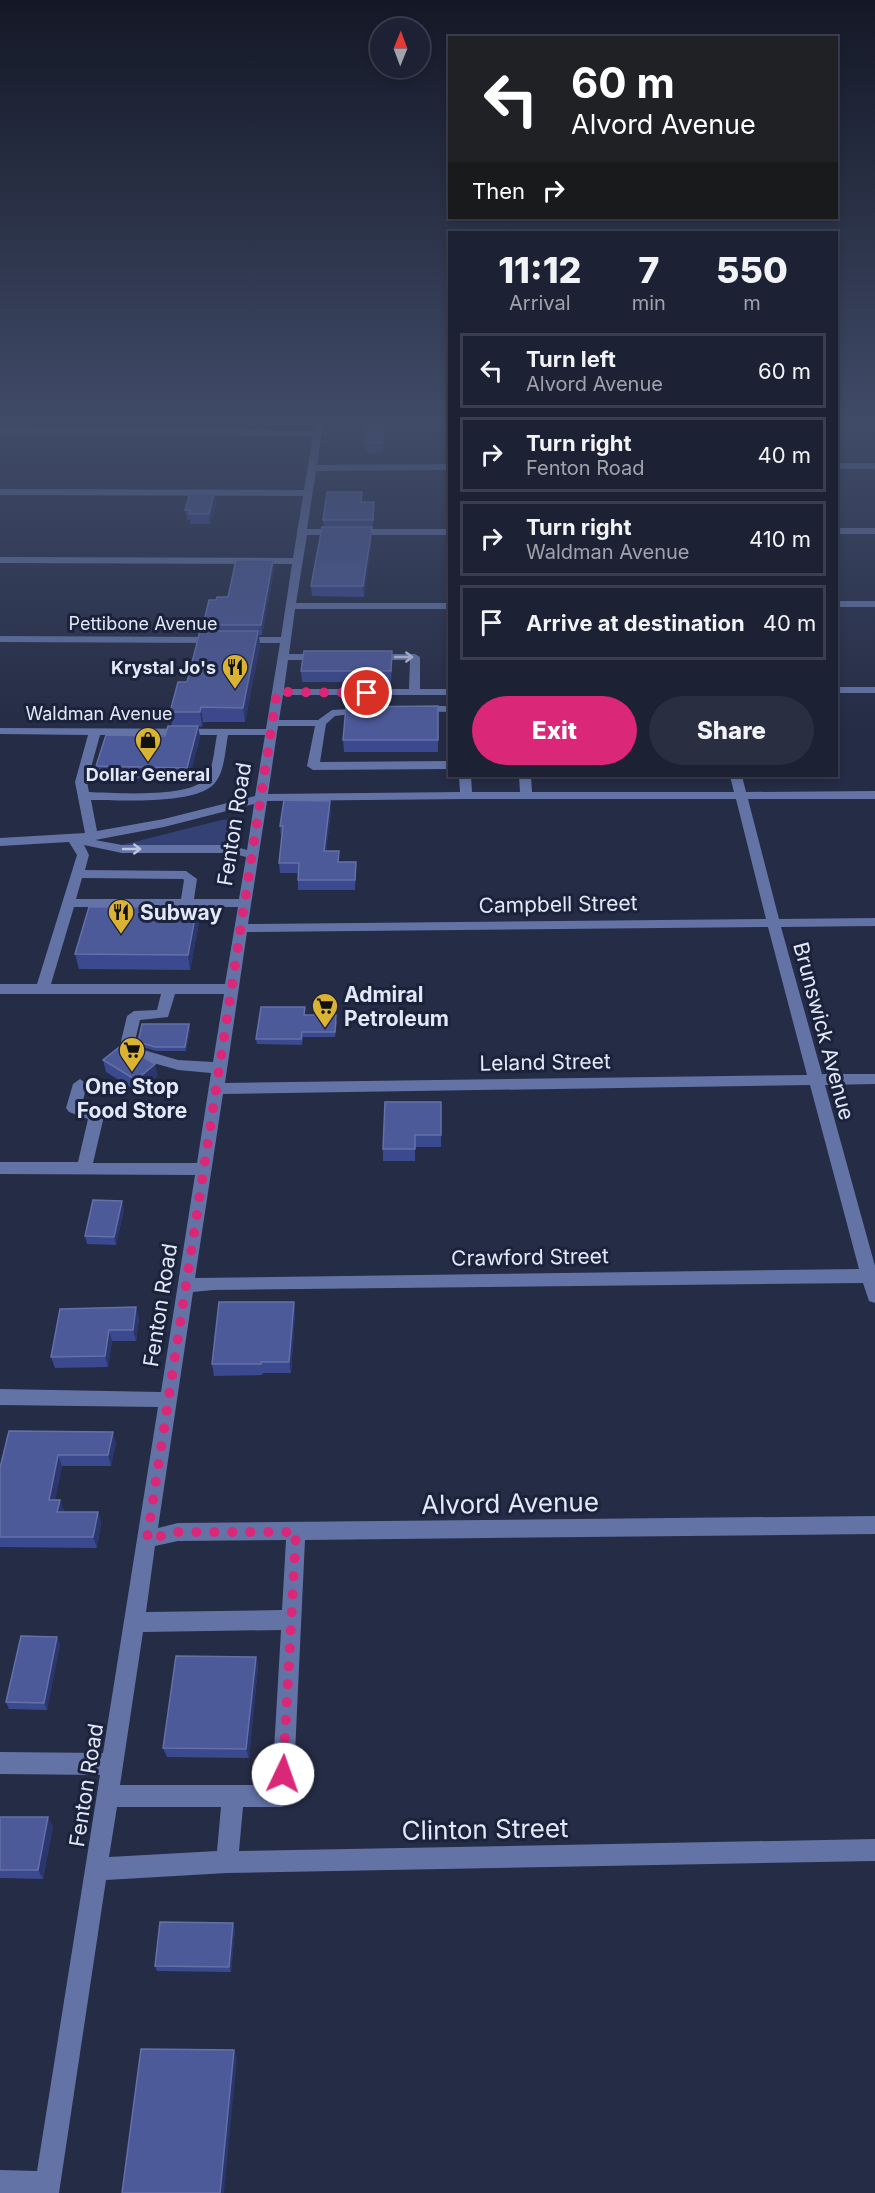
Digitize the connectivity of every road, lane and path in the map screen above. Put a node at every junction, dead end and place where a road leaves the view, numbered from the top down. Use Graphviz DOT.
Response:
graph roads {
  1 [pos="302,525"];
  2 [pos="448,531"];
  3 [pos="838,531"];
  4 [pos="875,531"];
  5 [pos="301,532"];
  6 [pos="0,560"];
  7 [pos="297,561"];
  8 [pos="838,604"];
  9 [pos="875,604"];
  10 [pos="291,606"];
  11 [pos="448,606"];
  12 [pos="0,639"];
  13 [pos="285,640"];
  14 [pos="283,657"];
  15 [pos="335,657"];
  16 [pos="358,657"];
  17 [pos="838,690"];
  18 [pos="875,690"];
  19 [pos="277,692"];
  20 [pos="448,692"];
  21 [pos="414,693"];
  22 [pos="404,709"];
  23 [pos="448,709"];
  24 [pos="374,710"];
  25 [pos="321,723"];
  26 [pos="271,728"];
  27 [pos="0,731"];
  28 [pos="95,731"];
  29 [pos="223,732"];
  30 [pos="448,765"];
  31 [pos="465,777"];
  32 [pos="525,777"];
  33 [pos="736,777"];
  34 [pos="741,795"];
  35 [pos="875,795"];
  36 [pos="84,796"];
  37 [pos="466,796"];
  38 [pos="526,796"];
  39 [pos="261,798"];
  40 [pos="92,837"];
  41 [pos="74,839"];
  42 [pos="0,842"];
  43 [pos="252,855"];
  44 [pos="78,873"];
  45 [pos="69,903"];
  46 [pos="187,903"];
  47 [pos="244,903"];
  48 [pos="875,922"];
  49 [pos="773,923"];
  50 [pos="240,928"];
  51 [pos="0,989"];
  52 [pos="169,989"];
  53 [pos="231,989"];
  54 [pos="42,990"];
  55 [pos="219,1068"];
  56 [pos="815,1079"];
  57 [pos="875,1079"];
  58 [pos="80,1084"];
  59 [pos="216,1089"];
  60 [pos="0,1168"];
  61 [pos="84,1169"];
  62 [pos="203,1169"];
  63 [pos="872,1276"];
  64 [pos="186,1286"];
  65 [pos="875,1296"];
  66 [pos="0,1397"];
  67 [pos="168,1400"];
  68 [pos="875,1525"];
  69 [pos="296,1532"];
  70 [pos="147,1539"];
  71 [pos="291,1620"];
  72 [pos="134,1622"];
  73 [pos="0,1763"];
  74 [pos="112,1764"];
  75 [pos="107,1796"];
  76 [pos="233,1798"];
  77 [pos="875,1850"];
  78 [pos="227,1862"];
  79 [pos="96,1869"];
  80 [pos="0,2183"];
  81 [pos="47,2188"];
  1 -- 5 [label="street, Fenton Road"];
  2 -- 5 [label="street"];
  3 -- 4 [label="street"];
  5 -- 7 [label="street, Fenton Road"];
  6 -- 7 [label="street"];
  7 -- 10 [label="street, Fenton Road"];
  8 -- 9 [label="street"];
  10 -- 11 [label="street"];
  10 -- 13 [label="street, Fenton Road"];
  12 -- 13 [label="street, Pettibone Avenue"];
  13 -- 14 [label="street, Fenton Road"];
  14 -- 15 [label="street"];
  14 -- 19 [label="street, Fenton Road"];
  16 -- 21 [label="street, one-way"];
  17 -- 18 [label="street"];
  19 -- 21 [label="street"];
  19 -- 26 [label="street, Fenton Road"];
  20 -- 21 [label="street"];
  22 -- 23 [label="street"];
  24 -- 25 [label="street"];
  25 -- 26 [label="street, Waldman Avenue"];
  25 -- 30 [label="street"];
  26 -- 29 [label="street, Waldman Avenue"];
  26 -- 39 [label="street, Fenton Road"];
  27 -- 28 [label="street, Waldman Avenue"];
  28 -- 29 [label="street, Waldman Avenue"];
  28 -- 36 [label="street"];
  29 -- 36 [label="street"];
  31 -- 37 [label="street"];
  32 -- 38 [label="street"];
  33 -- 34 [label="street, Brunswick Avenue"];
  34 -- 35 [label="street"];
  34 -- 38 [label="street"];
  34 -- 49 [label="street, Brunswick Avenue"];
  36 -- 40 [label="street"];
  37 -- 38 [label="street"];
  37 -- 39 [label="street"];
  39 -- 40 [label="street"];
  39 -- 43 [label="street, Fenton Road"];
  40 -- 41 [label="street"];
  41 -- 42 [label="street"];
  41 -- 43 [label="street, one-way"];
  41 -- 44 [label="street"];
  43 -- 47 [label="street, Fenton Road"];
  44 -- 45 [label="street"];
  44 -- 46 [label="street"];
  45 -- 46 [label="street"];
  45 -- 54 [label="street"];
  46 -- 47 [label="street"];
  47 -- 50 [label="street, Fenton Road"];
  48 -- 49 [label="street, Campbell Street"];
  49 -- 50 [label="street, Campbell Street"];
  49 -- 56 [label="street, Brunswick Avenue"];
  50 -- 53 [label="street, Fenton Road"];
  51 -- 54 [label="street"];
  52 -- 53 [label="street"];
  52 -- 54 [label="street"];
  52 -- 55 [label="street"];
  53 -- 55 [label="street, Fenton Road"];
  55 -- 59 [label="street, Fenton Road"];
  56 -- 57 [label="street, Leland Street"];
  56 -- 59 [label="street, Leland Street"];
  56 -- 63 [label="street, Brunswick Avenue"];
  58 -- 61 [label="street"];
  59 -- 62 [label="street, Fenton Road"];
  60 -- 61 [label="street"];
  61 -- 62 [label="street"];
  62 -- 64 [label="street, Fenton Road"];
  63 -- 64 [label="street, Crawford Street"];
  63 -- 65 [label="street, Brunswick Avenue"];
  64 -- 67 [label="street, Fenton Road"];
  66 -- 67 [label="street"];
  67 -- 70 [label="street, Fenton Road"];
  68 -- 69 [label="street, Alvord Avenue"];
  69 -- 70 [label="street, Alvord Avenue"];
  69 -- 71 [label="street"];
  70 -- 72 [label="street, Fenton Road"];
  71 -- 72 [label="street"];
  71 -- 76 [label="street"];
  72 -- 74 [label="street, Fenton Road"];
  73 -- 74 [label="street"];
  74 -- 75 [label="street, Fenton Road"];
  75 -- 76 [label="street"];
  75 -- 79 [label="street, Fenton Road"];
  76 -- 78 [label="street"];
  77 -- 78 [label="street, Clinton Street"];
  78 -- 79 [label="street, Clinton Street"];
  79 -- 81 [label="street, Fenton Road"];
  80 -- 81 [label="street"];
}
